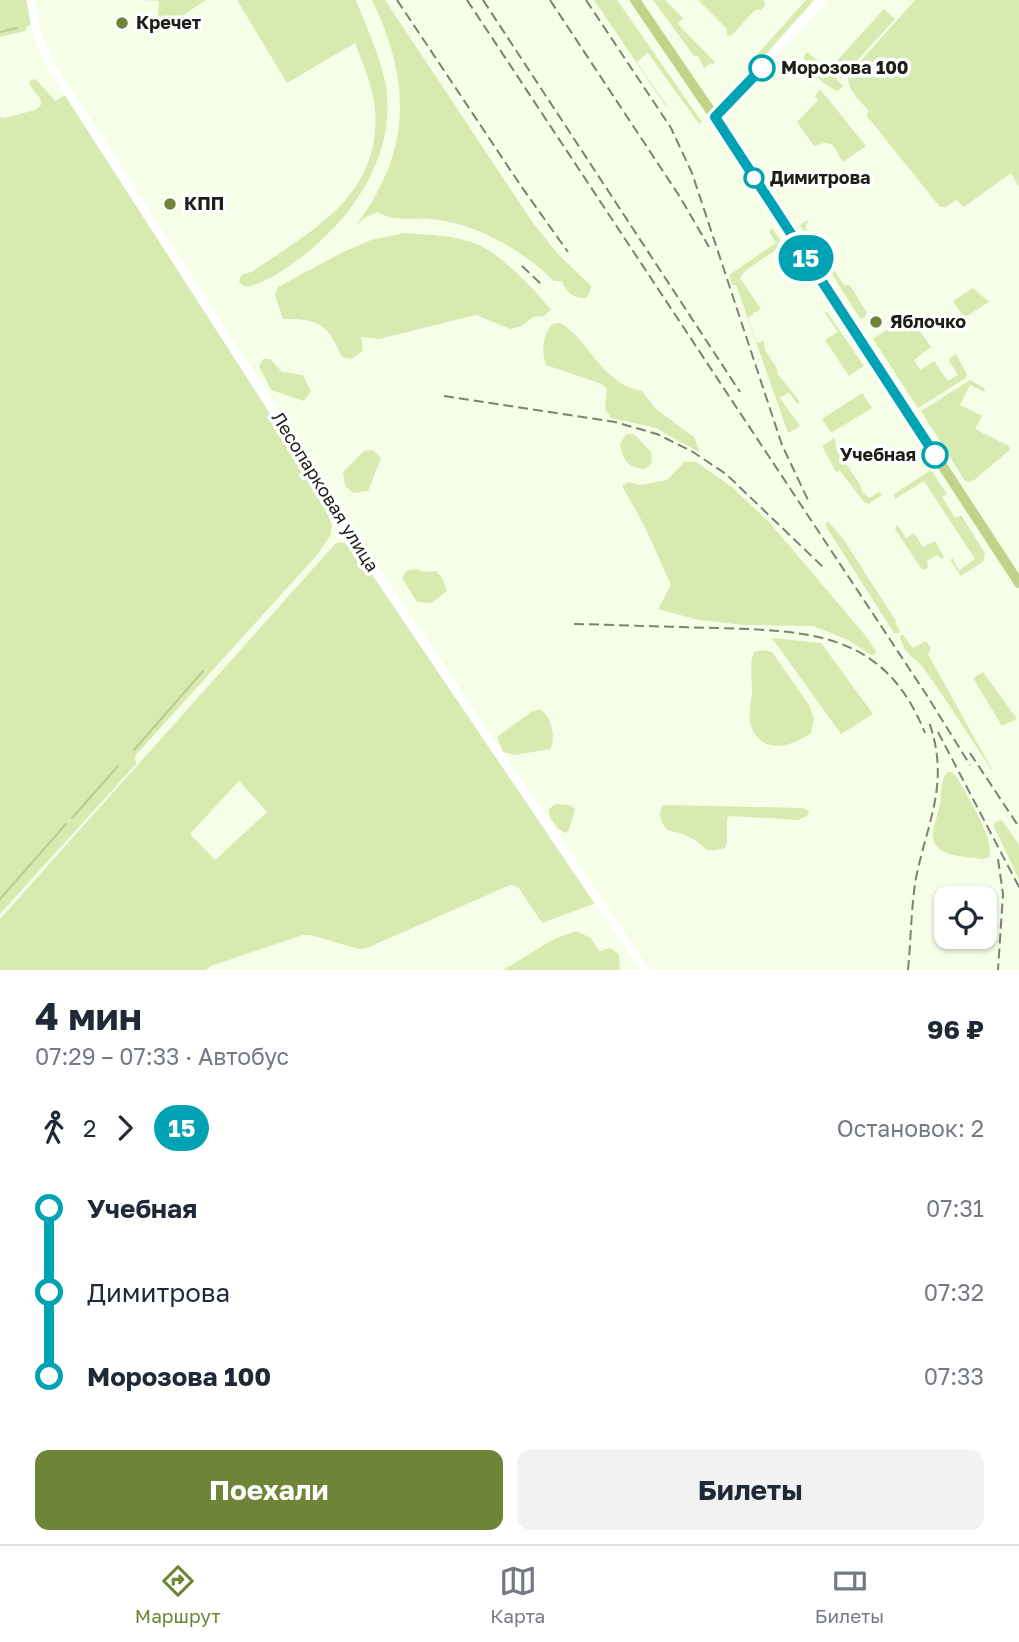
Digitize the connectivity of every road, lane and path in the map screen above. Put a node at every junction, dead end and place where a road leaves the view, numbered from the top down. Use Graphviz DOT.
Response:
graph roads {
  1 [pos="31,0"];
  2 [pos="635,0"];
  3 [pos="822,0"];
  4 [pos="715,117"];
  5 [pos="1019,583"];
  6 [pos="645,970"];
  1 -- 6 [label="street, Лесопарковая улица"];
  2 -- 4 [label="main road"];
  3 -- 4 [label="street"];
  4 -- 5 [label="main road"];
}
